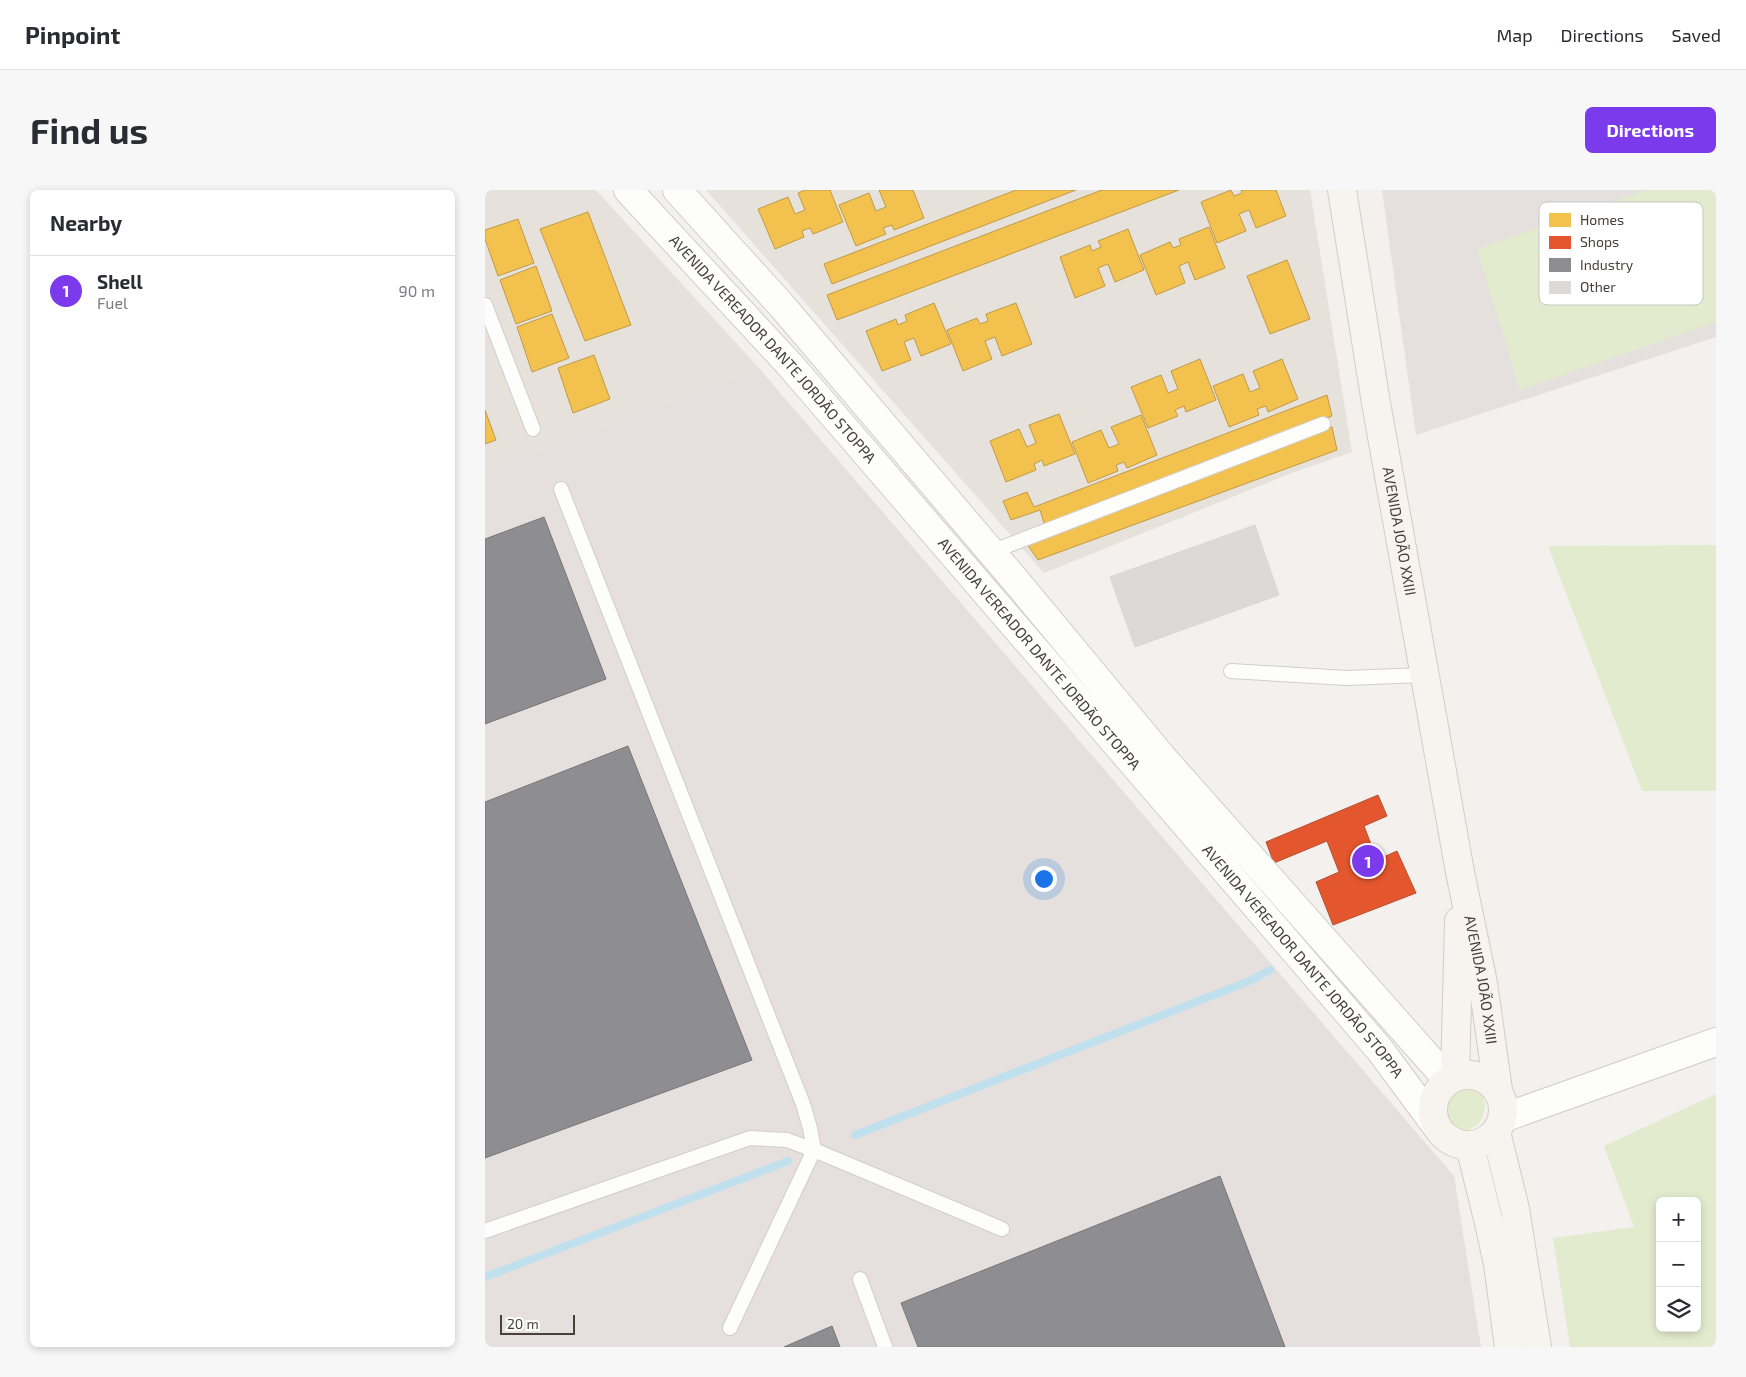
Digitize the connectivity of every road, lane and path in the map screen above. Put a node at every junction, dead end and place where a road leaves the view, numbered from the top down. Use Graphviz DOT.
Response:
graph roads {
  1 [pos="628,190"];
  2 [pos="677,190"];
  3 [pos="1342,190"];
  4 [pos="485,305"];
  5 [pos="1323,424"];
  6 [pos="533,429"];
  7 [pos="561,489"];
  8 [pos="991,552"];
  9 [pos="1231,671"];
  10 [pos="1424,675"];
  11 [pos="1460,872"];
  12 [pos="1716,1042"];
  13 [pos="1452,1078"];
  14 [pos="1498,1090"];
  15 [pos="1500,1125"];
  16 [pos="1437,1128"];
  17 [pos="1470,1146"];
  18 [pos="814,1150"];
  19 [pos="1002,1229"];
  20 [pos="485,1231"];
  21 [pos="860,1279"];
  22 [pos="730,1328"];
  23 [pos="885,1347"];
  24 [pos="1509,1347"];
  25 [pos="1537,1347"];
  1 -- 16 [label="street, AVENIDA VEREADOR DANTE JORDÃO STOPPA"];
  2 -- 8 [label="street, AVENIDA VEREADOR DANTE JORDÃO STOPPA"];
  3 -- 10 [label="main road, AVENIDA JOÃO XXIII"];
  4 -- 6 [label="lane"];
  5 -- 8 [label="lane"];
  7 -- 18 [label="lane"];
  8 -- 13 [label="street, AVENIDA VEREADOR DANTE JORDÃO STOPPA"];
  9 -- 10 [label="lane"];
  10 -- 11 [label="main road, AVENIDA JOÃO XXIII"];
  11 -- 13 [label="main road, AVENIDA JOÃO XXIII"];
  11 -- 14 [label="main road, AVENIDA JOÃO XXIII"];
  12 -- 15 [label="street"];
  13 -- 14 [label="main road"];
  13 -- 16 [label="main road"];
  14 -- 15 [label="main road"];
  15 -- 17 [label="main road"];
  15 -- 25 [label="main road"];
  16 -- 17 [label="main road"];
  17 -- 24 [label="main road"];
  18 -- 19 [label="lane"];
  18 -- 20 [label="lane"];
  18 -- 22 [label="lane"];
  21 -- 23 [label="lane"];
}
